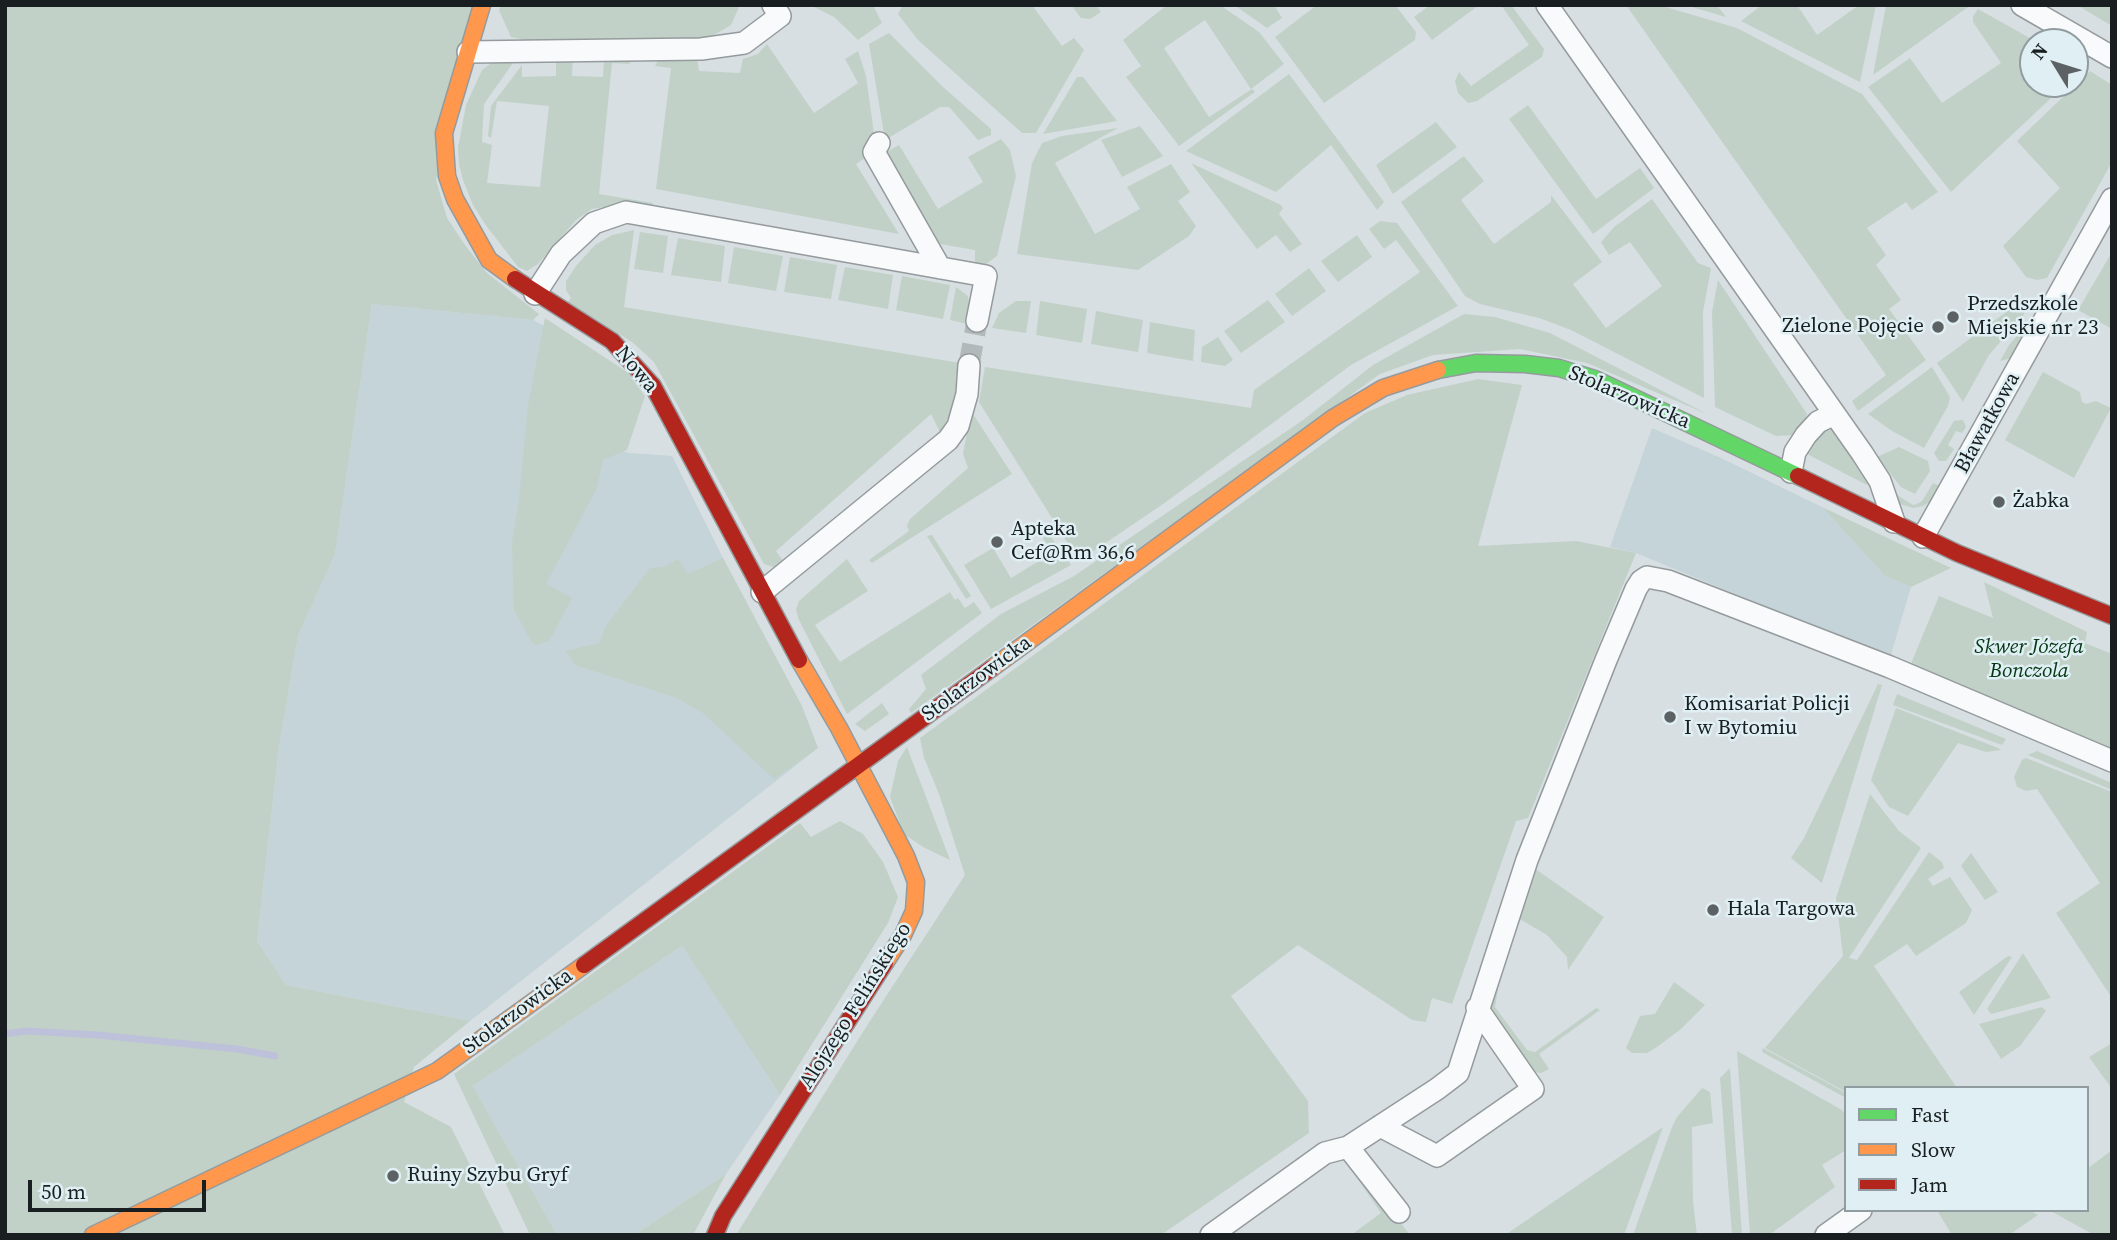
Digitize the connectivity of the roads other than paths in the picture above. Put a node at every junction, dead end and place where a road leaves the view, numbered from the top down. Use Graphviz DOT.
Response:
graph roads {
  1 [pos="482,5"];
  2 [pos="773,5"];
  3 [pos="1547,5"];
  4 [pos="2022,5"];
  5 [pos="468,52"];
  6 [pos="2112,57"];
  7 [pos="879,143"];
  8 [pos="2112,199"];
  9 [pos="940,268"];
  10 [pos="535,294"];
  11 [pos="977,321"];
  12 [pos="969,365"];
  13 [pos="1835,414"];
  14 [pos="1791,472"];
  15 [pos="1894,522"];
  16 [pos="1923,537"];
  17 [pos="762,592"];
  18 [pos="2112,617"];
  19 [pos="2112,761"];
  20 [pos="858,768"];
  21 [pos="1477,1009"];
  22 [pos="1380,1126"];
  23 [pos="1348,1147"];
  24 [pos="1399,1212"];
  25 [pos="1858,1212"];
  26 [pos="93,1235"];
  27 [pos="715,1235"];
  28 [pos="1211,1235"];
  29 [pos="1826,1235"];
  1 -- 5 [label="street, Nowa"];
  2 -- 5 [label="street"];
  3 -- 13 [label="street"];
  4 -- 6 [label="street"];
  5 -- 10 [label="street, Nowa"];
  7 -- 9 [label="street"];
  8 -- 16 [label="street, Bławatkowa"];
  9 -- 10 [label="street"];
  9 -- 11 [label="street"];
  10 -- 17 [label="street, Nowa"];
  12 -- 17 [label="street"];
  13 -- 14 [label="street"];
  13 -- 15 [label="street"];
  14 -- 15 [label="street, Stolarzowicka"];
  14 -- 20 [label="street, Stolarzowicka"];
  15 -- 16 [label="street, Stolarzowicka"];
  16 -- 18 [label="street, Stolarzowicka"];
  17 -- 20 [label="street, Nowa"];
  19 -- 21 [label="street"];
  20 -- 26 [label="street, Stolarzowicka"];
  20 -- 27 [label="street, Alojzego Felińskiego"];
  21 -- 22 [label="street"];
  21 -- 22 [label="street"];
  22 -- 23 [label="street"];
  23 -- 24 [label="street"];
  23 -- 28 [label="street"];
  25 -- 29 [label="street"];
}
